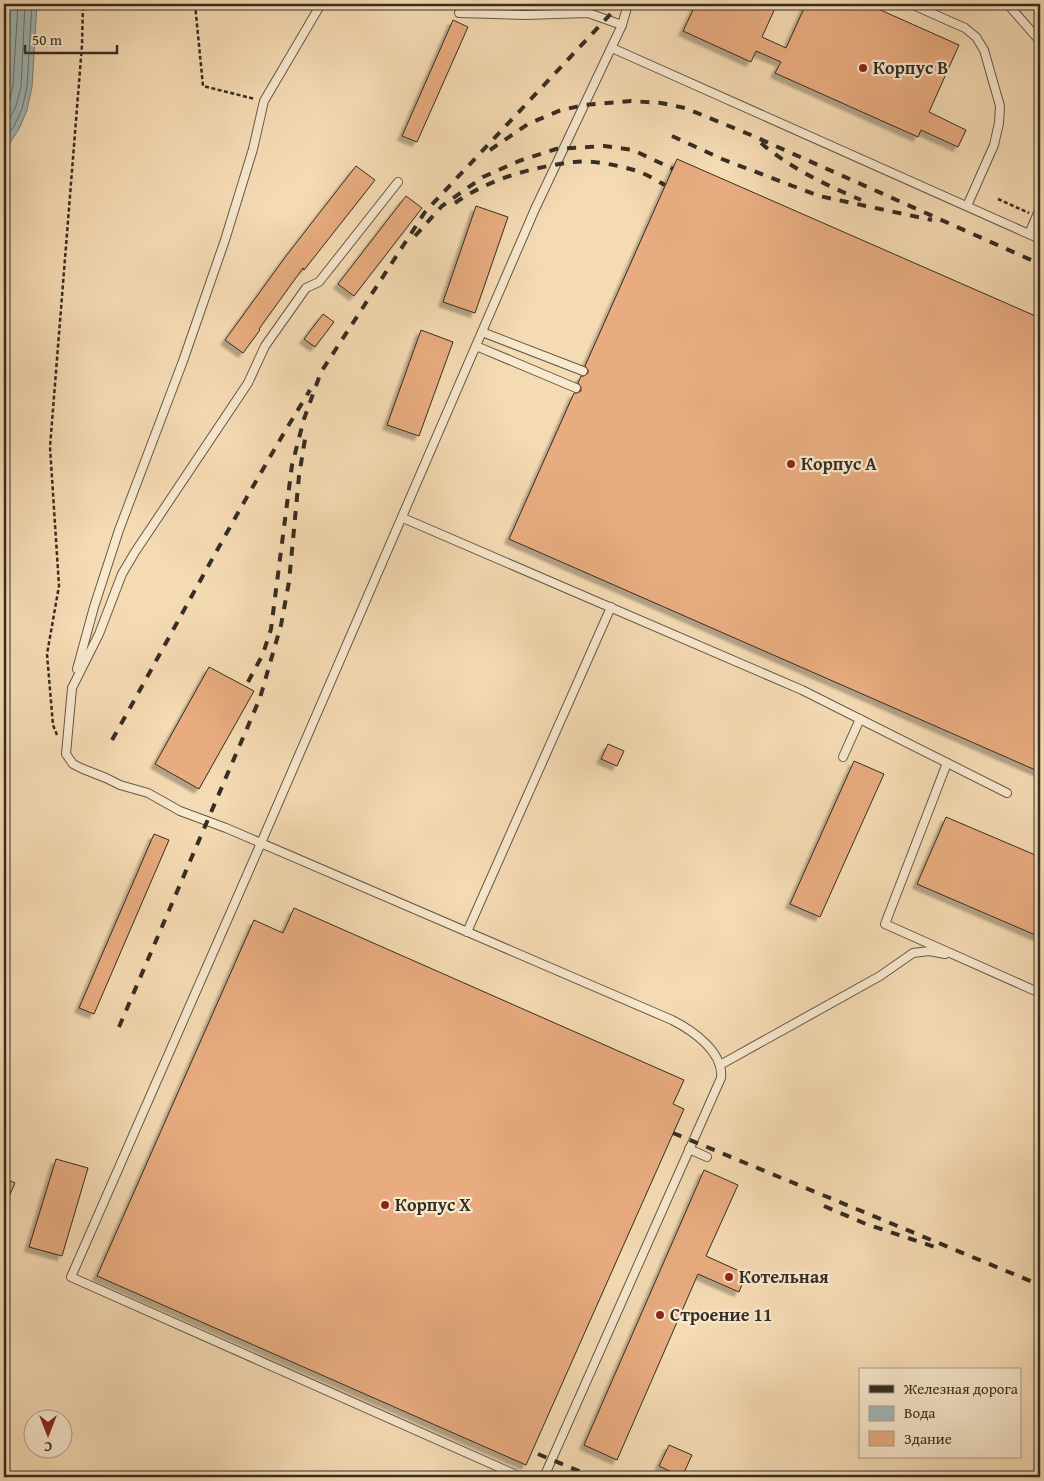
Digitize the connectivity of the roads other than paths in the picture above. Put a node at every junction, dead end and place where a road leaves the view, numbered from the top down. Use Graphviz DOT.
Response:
graph roads {
  1 [pos="322,4"];
  2 [pos="628,4"];
  3 [pos="911,4"];
  4 [pos="1011,8"];
  5 [pos="459,13"];
  6 [pos="622,25"];
  7 [pos="1040,42"];
  8 [pos="612,48"];
  9 [pos="398,182"];
  10 [pos="967,206"];
  11 [pos="1039,212"];
  12 [pos="1029,234"];
  13 [pos="1040,239"];
  14 [pos="482,332"];
  15 [pos="476,346"];
  16 [pos="583,371"];
  17 [pos="576,388"];
  18 [pos="403,518"];
  19 [pos="611,608"];
  20 [pos="72,688"];
  21 [pos="860,719"];
  22 [pos="843,757"];
  23 [pos="948,763"];
  24 [pos="1007,794"];
  25 [pos="262,843"];
  26 [pos="468,932"];
  27 [pos="959,957"];
  28 [pos="1040,993"];
  29 [pos="720,1065"];
  30 [pos="690,1150"];
  31 [pos="707,1157"];
  32 [pos="521,1477"];
  33 [pos="544,1477"];
  1 -- 20 [label="lane"];
  2 -- 6 [label="lane"];
  3 -- 10 [label="lane"];
  4 -- 7 [label="lane"];
  5 -- 6 [label="lane"];
  6 -- 8 [label="lane"];
  8 -- 10 [label="lane"];
  8 -- 14 [label="lane"];
  9 -- 20 [label="lane"];
  10 -- 12 [label="lane"];
  11 -- 12 [label="lane"];
  12 -- 13 [label="lane"];
  14 -- 15 [label="lane"];
  14 -- 16 [label="lane"];
  15 -- 17 [label="lane"];
  15 -- 18 [label="lane"];
  18 -- 19 [label="lane"];
  18 -- 25 [label="lane"];
  19 -- 21 [label="lane"];
  19 -- 26 [label="lane"];
  20 -- 25 [label="lane"];
  21 -- 22 [label="lane"];
  21 -- 23 [label="lane"];
  23 -- 24 [label="lane"];
  23 -- 27 [label="lane"];
  25 -- 26 [label="lane"];
  25 -- 32 [label="lane"];
  26 -- 29 [label="lane"];
  27 -- 28 [label="lane"];
  27 -- 29 [label="lane"];
  29 -- 30 [label="lane"];
  30 -- 31 [label="lane"];
  30 -- 33 [label="lane"];
}
